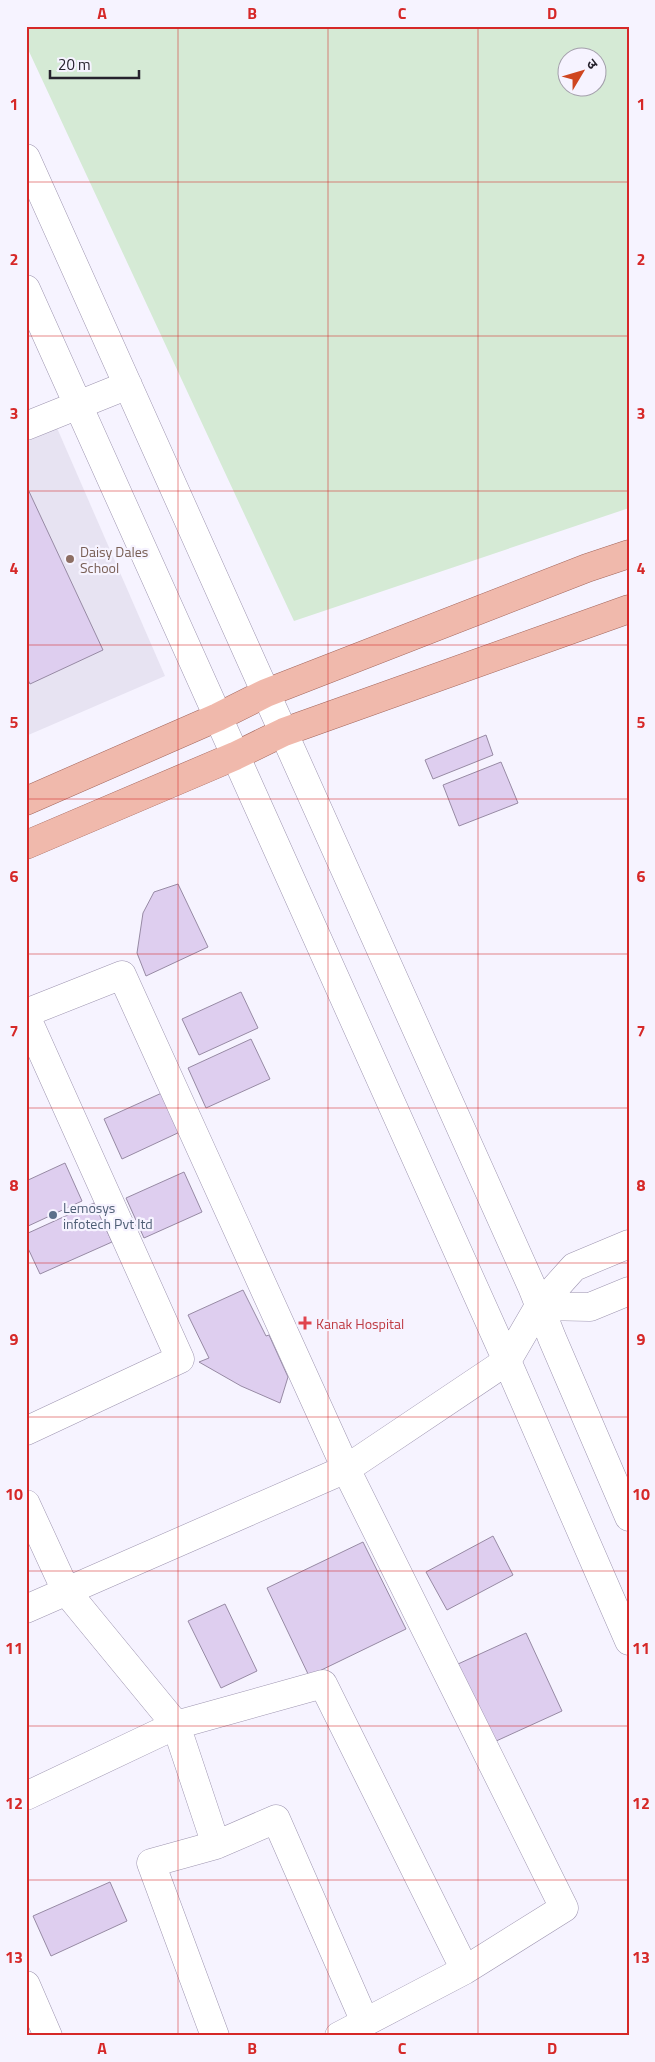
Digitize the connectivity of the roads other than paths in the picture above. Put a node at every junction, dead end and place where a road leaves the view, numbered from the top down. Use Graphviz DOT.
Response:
graph roads {
  1 [pos="26,158"];
  2 [pos="26,289"];
  3 [pos="128,385"];
  4 [pos="78,405"];
  5 [pos="26,426"];
  6 [pos="629,554"];
  7 [pos="629,609"];
  8 [pos="266,694"];
  9 [pos="218,717"];
  10 [pos="284,732"];
  11 [pos="235,756"];
  12 [pos="26,801"];
  13 [pos="26,845"];
  14 [pos="26,1014"];
  15 [pos="629,1244"];
  16 [pos="629,1291"];
  17 [pos="539,1306"];
  18 [pos="507,1361"];
  19 [pos="26,1431"];
  20 [pos="346,1469"];
  21 [pos="26,1504"];
  22 [pos="629,1517"];
  23 [pos="66,1591"];
  24 [pos="26,1609"];
  25 [pos="629,1641"];
  26 [pos="176,1725"];
  27 [pos="26,1796"];
  28 [pos="216,1845"];
  29 [pos="464,1970"];
  30 [pos="26,1985"];
  31 [pos="365,2022"];
  32 [pos="48,2036"];
  33 [pos="215,2036"];
  34 [pos="340,2036"];
  1 -- 3 [label="street"];
  2 -- 4 [label="street"];
  3 -- 4 [label="street"];
  3 -- 8 [label="street"];
  4 -- 5 [label="street"];
  4 -- 9 [label="street"];
  6 -- 8 [label="main road"];
  7 -- 10 [label="main road"];
  8 -- 9 [label="main road"];
  8 -- 10 [label="street"];
  9 -- 11 [label="street"];
  9 -- 12 [label="main road"];
  10 -- 11 [label="main road"];
  10 -- 17 [label="street"];
  11 -- 13 [label="main road"];
  11 -- 18 [label="street"];
  14 -- 19 [label="street"];
  14 -- 20 [label="street"];
  15 -- 17 [label="street"];
  16 -- 17 [label="street"];
  17 -- 18 [label="street"];
  17 -- 22 [label="street"];
  18 -- 20 [label="street"];
  18 -- 25 [label="street"];
  20 -- 23 [label="street"];
  20 -- 29 [label="street"];
  21 -- 23 [label="street"];
  23 -- 24 [label="street"];
  23 -- 26 [label="street"];
  26 -- 27 [label="street"];
  26 -- 28 [label="street"];
  26 -- 29 [label="street"];
  28 -- 31 [label="street"];
  28 -- 33 [label="street"];
  29 -- 31 [label="street"];
  30 -- 32 [label="street"];
  31 -- 34 [label="street"];
}
